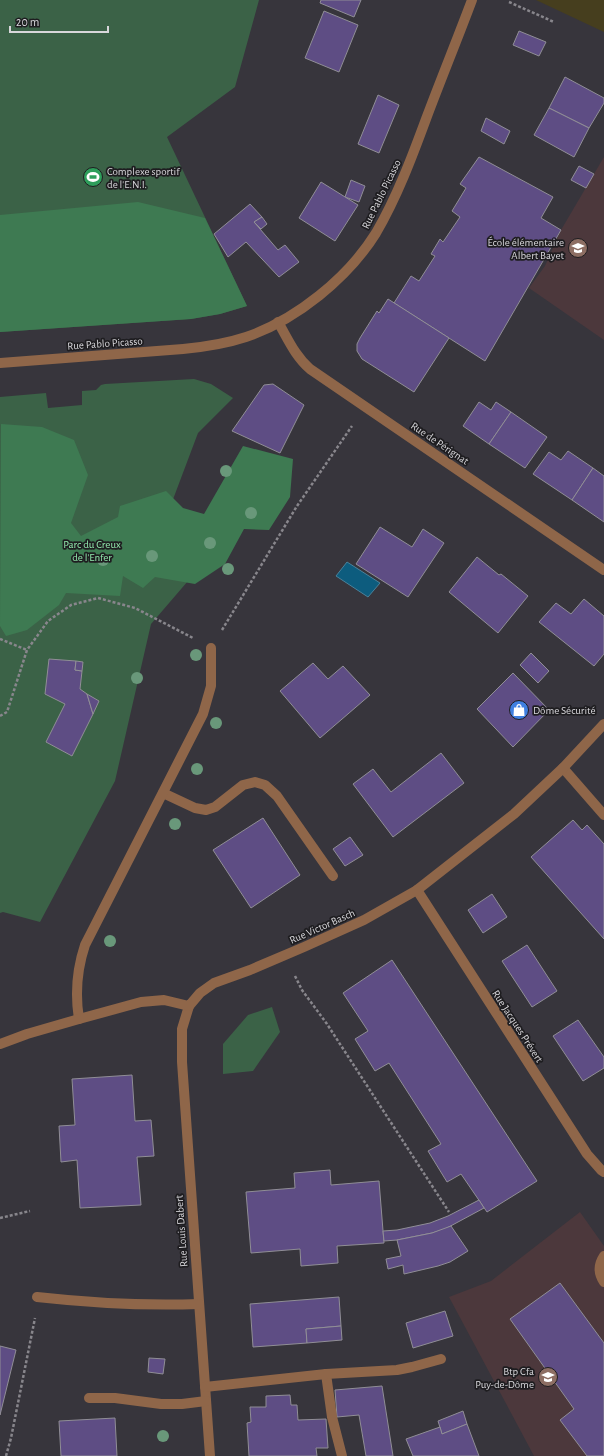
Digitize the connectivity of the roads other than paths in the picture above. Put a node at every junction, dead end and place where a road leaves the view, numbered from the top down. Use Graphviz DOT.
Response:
graph roads {
  1 [pos="472,0"];
  2 [pos="278,322"];
  3 [pos="0,363"];
  4 [pos="604,570"];
  5 [pos="211,648"];
  6 [pos="604,724"];
  7 [pos="563,768"];
  8 [pos="163,793"];
  9 [pos="604,815"];
  10 [pos="333,876"];
  11 [pos="417,890"];
  12 [pos="190,1006"];
  13 [pos="78,1019"];
  14 [pos="0,1044"];
  15 [pos="604,1172"];
  16 [pos="604,1256"];
  17 [pos="604,1282"];
  18 [pos="40,1297"];
  19 [pos="199,1304"];
  20 [pos="441,1358"];
  21 [pos="326,1374"];
  22 [pos="205,1386"];
  23 [pos="89,1398"];
  24 [pos="206,1401"];
  25 [pos="210,1456"];
  26 [pos="342,1456"];
  1 -- 2 [label="street, Rue Pablo Picasso"];
  2 -- 3 [label="street, Rue Pablo Picasso"];
  2 -- 4 [label="street, Rue de Pérignat"];
  5 -- 8 [label="street"];
  6 -- 7 [label="street, Rue Victor Basch"];
  7 -- 9 [label="street"];
  7 -- 11 [label="street, Rue Victor Basch"];
  8 -- 10 [label="street"];
  8 -- 13 [label="street"];
  11 -- 12 [label="street, Rue Victor Basch"];
  11 -- 15 [label="street, Rue Jacques Prévert"];
  12 -- 13 [label="street"];
  12 -- 19 [label="street, Rue Louis Dabert"];
  13 -- 14 [label="street"];
  16 -- 17 [label="street"];
  18 -- 19 [label="street"];
  19 -- 22 [label="street, Rue Louis Dabert"];
  20 -- 21 [label="street"];
  21 -- 22 [label="street"];
  21 -- 26 [label="street"];
  22 -- 24 [label="street, Rue Louis Dabert"];
  23 -- 24 [label="street"];
  24 -- 25 [label="street, Rue Louis Dabert"];
}
